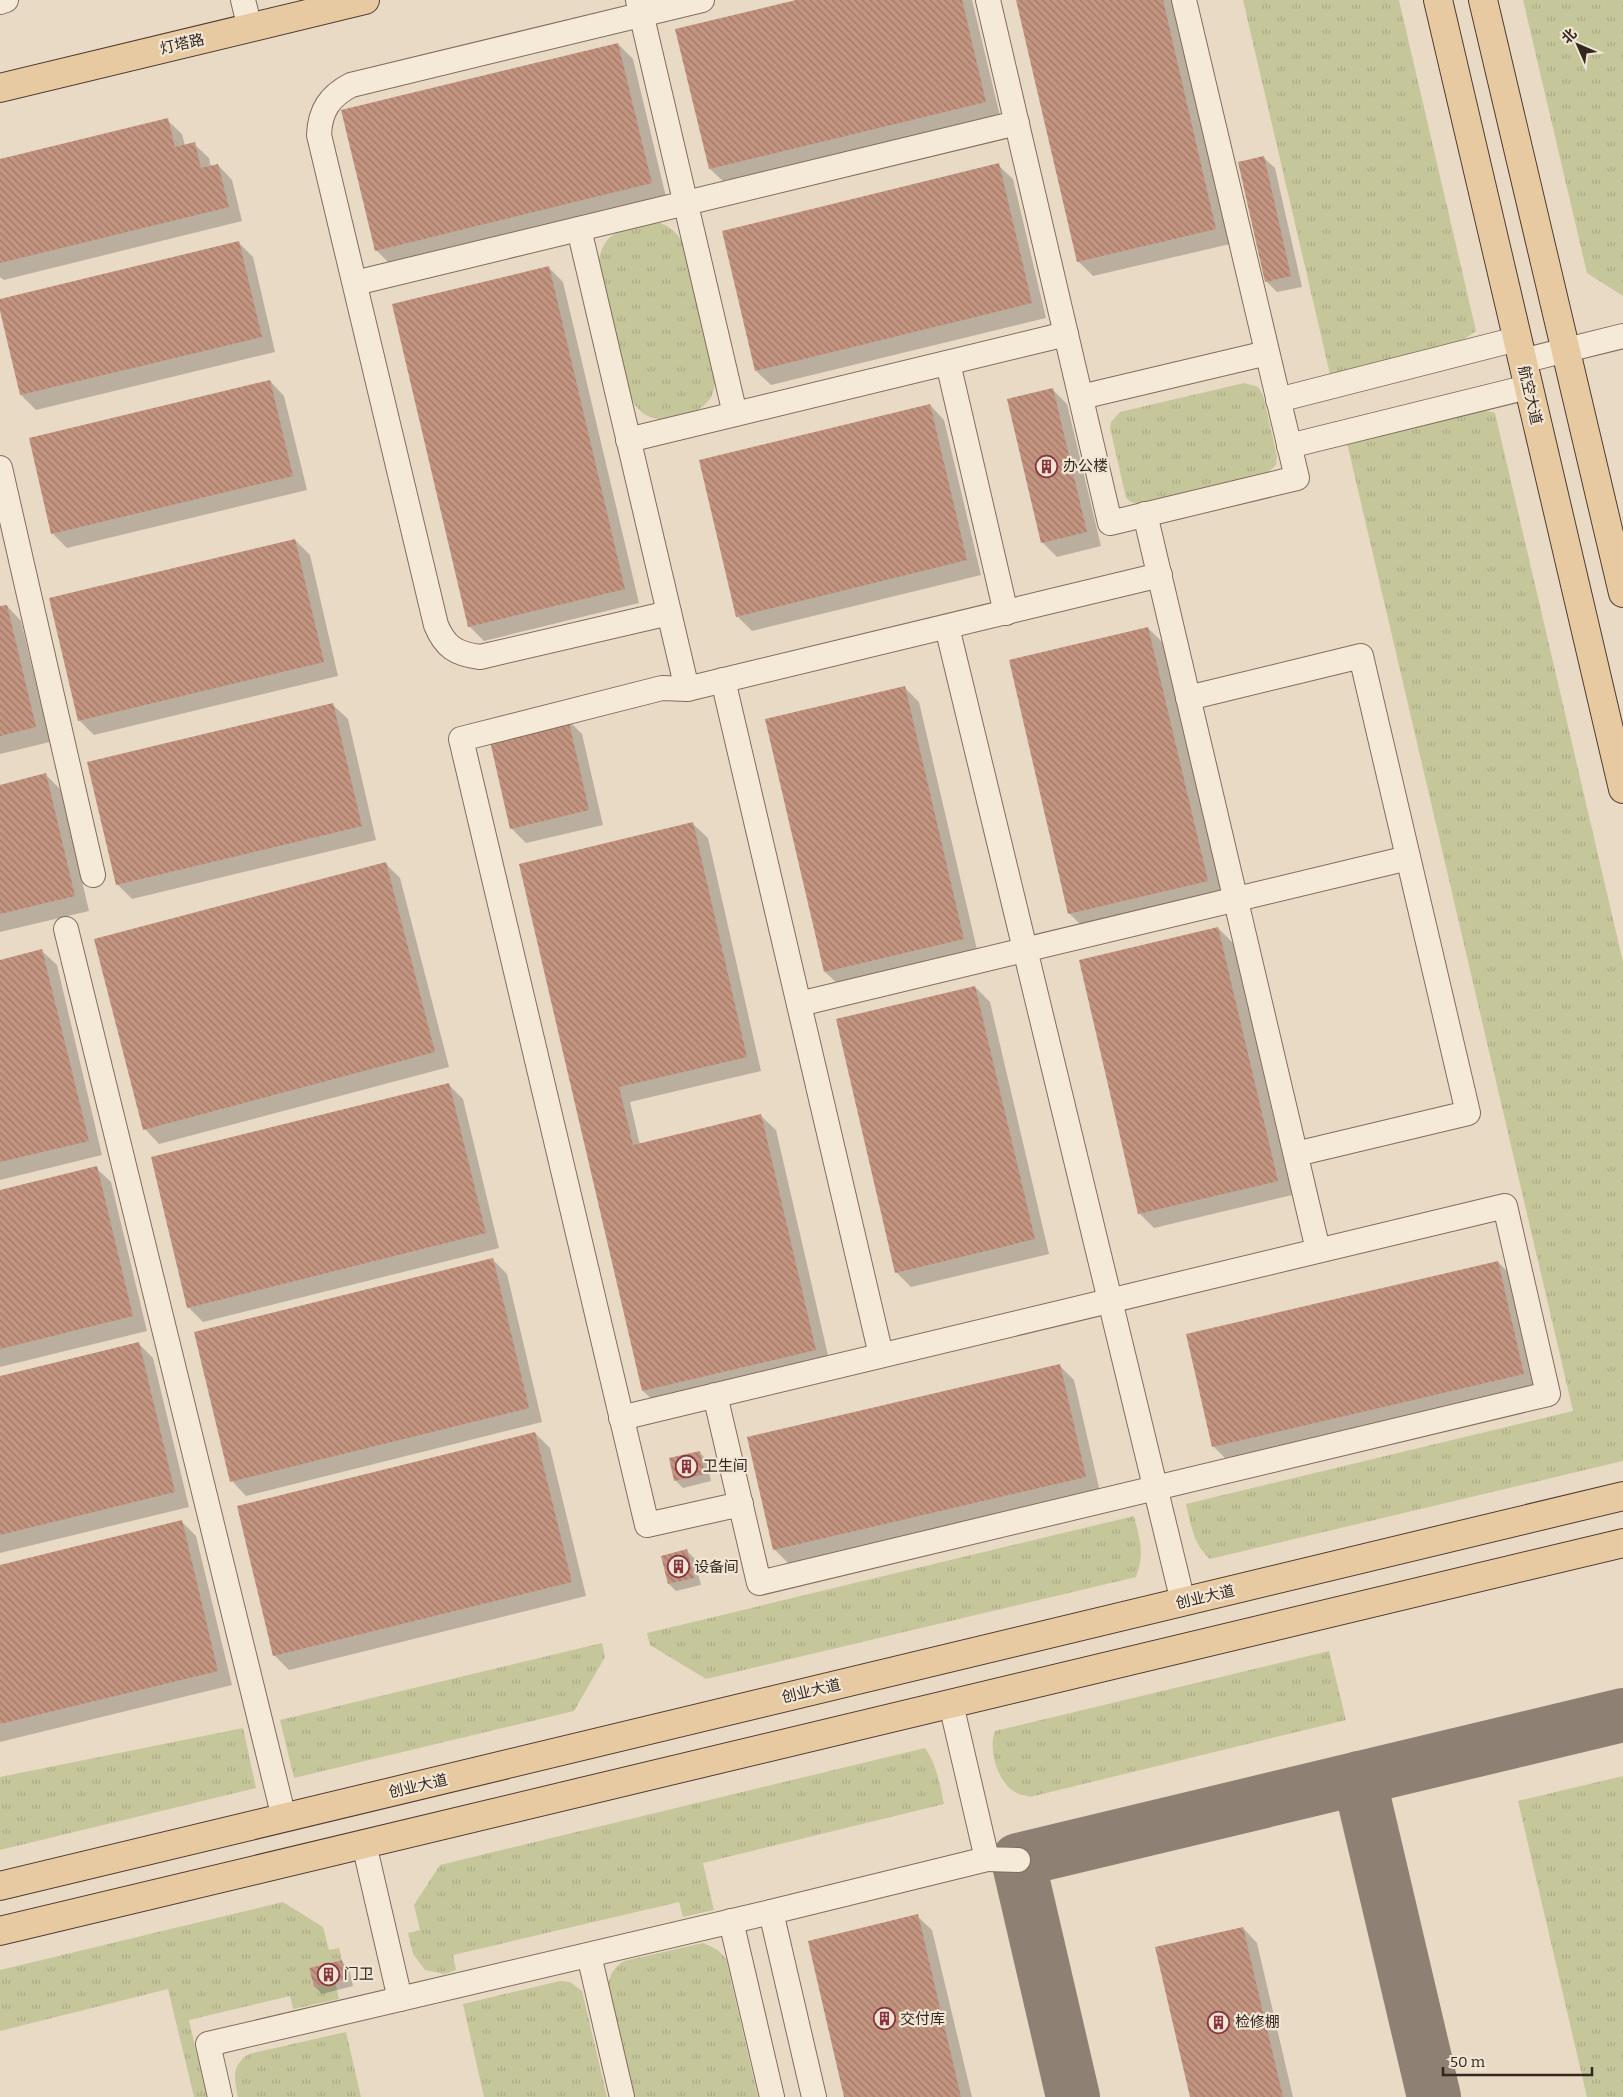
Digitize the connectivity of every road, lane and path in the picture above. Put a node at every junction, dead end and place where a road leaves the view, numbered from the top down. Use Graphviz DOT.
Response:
graph roads {
  1 [pos="6,0"];
  2 [pos="243,0"];
  3 [pos="365,0"];
  4 [pos="702,0"];
  5 [pos="988,0"];
  6 [pos="1184,0"];
  7 [pos="1438,0"];
  8 [pos="1483,0"];
  9 [pos="0,2"];
  10 [pos="639,7"];
  11 [pos="250,28"];
  12 [pos="0,88"];
  13 [pos="1017,124"];
  14 [pos="686,203"];
  15 [pos="579,229"];
  16 [pos="355,283"];
  17 [pos="1066,334"];
  18 [pos="1623,336"];
  19 [pos="1520,350"];
  20 [pos="1567,350"];
  21 [pos="1267,353"];
  22 [pos="948,363"];
  23 [pos="1528,387"];
  24 [pos="1081,398"];
  25 [pos="1278,400"];
  26 [pos="735,414"];
  27 [pos="628,440"];
  28 [pos="1289,446"];
  29 [pos="0,468"];
  30 [pos="1145,514"];
  31 [pos="1160,575"];
  32 [pos="1623,593"];
  33 [pos="670,613"];
  34 [pos="1006,613"];
  35 [pos="947,627"];
  36 [pos="723,680"];
  37 [pos="687,689"];
  38 [pos="1188,698"];
  39 [pos="1623,789"];
  40 [pos="1408,858"];
  41 [pos="93,875"];
  42 [pos="1236,899"];
  43 [pos="66,929"];
  44 [pos="1025,950"];
  45 [pos="799,1004"];
  46 [pos="1296,1154"];
  47 [pos="1318,1250"];
  48 [pos="1110,1300"];
  49 [pos="881,1355"];
  50 [pos="715,1395"];
  51 [pos="621,1418"];
  52 [pos="1155,1488"];
  53 [pos="1623,1496"];
  54 [pos="741,1504"];
  55 [pos="1623,1543"];
  56 [pos="1183,1602"];
  57 [pos="951,1704"];
  58 [pos="284,1818"];
  59 [pos="364,1844"];
  60 [pos="987,1859"];
  61 [pos="1018,1860"];
  62 [pos="0,1886"];
  63 [pos="771,1912"];
  64 [pos="731,1921"];
  65 [pos="0,1931"];
  66 [pos="589,1954"];
  67 [pos="400,1999"];
  68 [pos="220,2097"];
  69 [pos="622,2097"];
  70 [pos="772,2097"];
  71 [pos="814,2097"];
  1 -- 9 [label="street"];
  2 -- 11 [label="street"];
  3 -- 11 [label="main road, 灯塔路"];
  4 -- 10 [label="street"];
  5 -- 13 [label="street"];
  6 -- 21 [label="street"];
  7 -- 19 [label="main road, 航空大道"];
  8 -- 20 [label="main road"];
  10 -- 14 [label="street"];
  10 -- 16 [label="street"];
  11 -- 12 [label="main road, 灯塔路"];
  13 -- 14 [label="street"];
  13 -- 17 [label="street"];
  14 -- 15 [label="street"];
  14 -- 26 [label="street"];
  15 -- 16 [label="street"];
  15 -- 27 [label="street"];
  16 -- 33 [label="street"];
  17 -- 22 [label="street"];
  17 -- 24 [label="street"];
  18 -- 20 [label="street"];
  19 -- 20 [label="street"];
  19 -- 23 [label="main road, 航空大道"];
  19 -- 25 [label="street"];
  20 -- 32 [label="main road"];
  21 -- 24 [label="street"];
  21 -- 25 [label="street"];
  22 -- 26 [label="street"];
  22 -- 34 [label="street"];
  23 -- 28 [label="street"];
  23 -- 39 [label="main road, 航空大道"];
  24 -- 30 [label="street"];
  25 -- 28 [label="street"];
  26 -- 27 [label="street"];
  27 -- 33 [label="street"];
  28 -- 30 [label="street"];
  29 -- 41 [label="street"];
  30 -- 31 [label="street"];
  31 -- 34 [label="street"];
  31 -- 38 [label="street"];
  33 -- 37 [label="street"];
  34 -- 35 [label="street"];
  35 -- 36 [label="street"];
  35 -- 44 [label="street"];
  36 -- 37 [label="street"];
  36 -- 45 [label="street"];
  37 -- 51 [label="street"];
  38 -- 40 [label="street"];
  38 -- 42 [label="street"];
  40 -- 42 [label="street"];
  40 -- 46 [label="street"];
  42 -- 44 [label="street"];
  42 -- 46 [label="street"];
  43 -- 58 [label="street"];
  44 -- 45 [label="street"];
  44 -- 48 [label="street"];
  45 -- 49 [label="street"];
  46 -- 47 [label="street"];
  47 -- 48 [label="street"];
  47 -- 52 [label="street"];
  48 -- 49 [label="street"];
  48 -- 52 [label="street"];
  49 -- 50 [label="street"];
  50 -- 51 [label="street"];
  50 -- 54 [label="street"];
  51 -- 54 [label="street"];
  52 -- 54 [label="street"];
  52 -- 56 [label="street"];
  53 -- 56 [label="main road, 创业大道"];
  55 -- 57 [label="main road"];
  56 -- 58 [label="main road, 创业大道"];
  57 -- 59 [label="main road"];
  57 -- 60 [label="street"];
  58 -- 62 [label="main road, 创业大道"];
  59 -- 65 [label="main road"];
  59 -- 67 [label="street"];
  60 -- 61 [label="street"];
  60 -- 63 [label="street"];
  63 -- 64 [label="street"];
  63 -- 71 [label="street"];
  64 -- 66 [label="street"];
  64 -- 70 [label="street"];
  66 -- 67 [label="street"];
  66 -- 69 [label="street"];
  67 -- 68 [label="street"];
}
